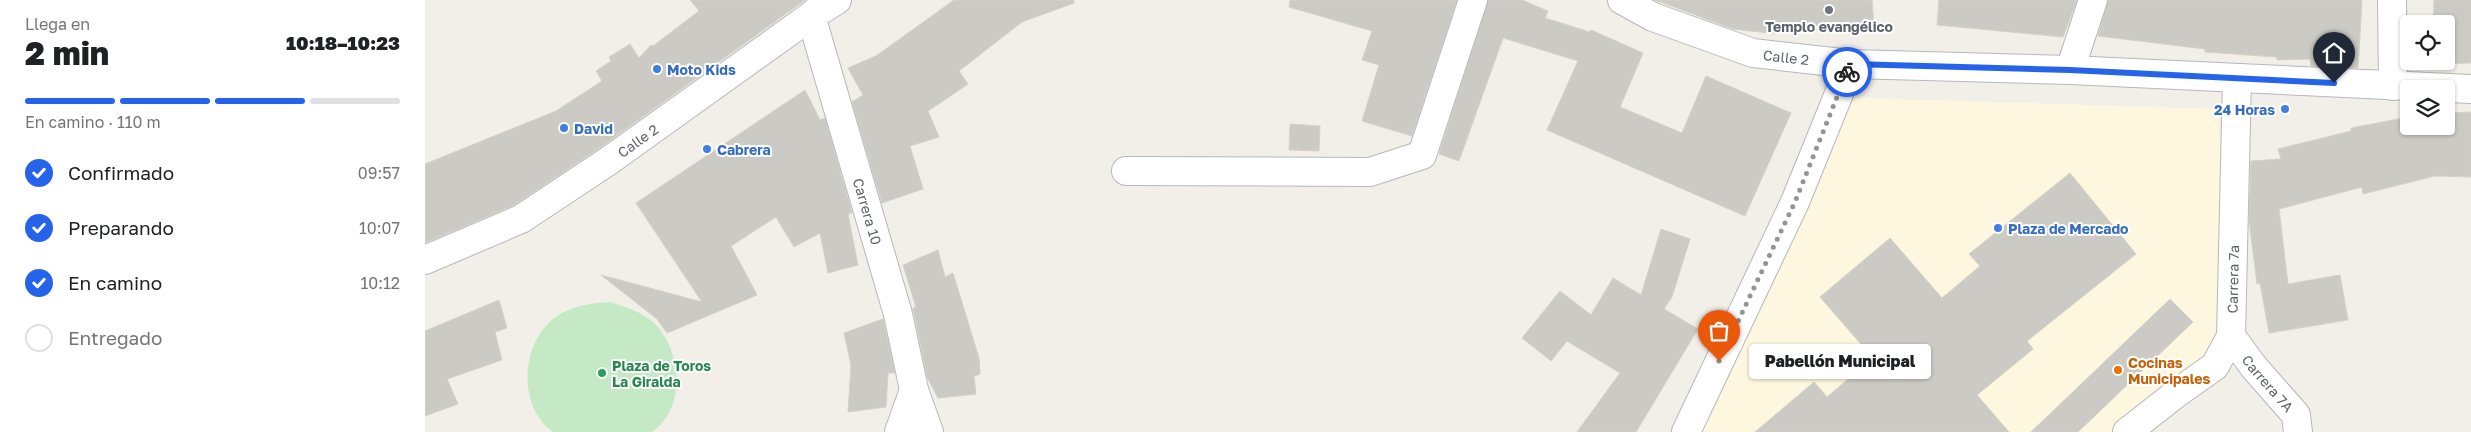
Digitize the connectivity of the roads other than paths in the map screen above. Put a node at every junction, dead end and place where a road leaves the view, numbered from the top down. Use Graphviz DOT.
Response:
graph roads {
  1 [pos="837,0"];
  2 [pos="1473,0"];
  3 [pos="1622,0"];
  4 [pos="2093,0"];
  5 [pos="2392,0"];
  6 [pos="820,8"];
  7 [pos="1851,64"];
  8 [pos="2070,70"];
  9 [pos="2237,78"];
  10 [pos="2393,86"];
  11 [pos="2471,89"];
  12 [pos="1126,171"];
  13 [pos="425,260"];
  14 [pos="2231,336"];
  15 [pos="914,390"];
  16 [pos="899,432"];
  17 [pos="929,432"];
  18 [pos="1686,432"];
  19 [pos="2127,432"];
  20 [pos="2298,432"];
  1 -- 6 [label="street, Calle 2"];
  2 -- 12 [label="street"];
  3 -- 7 [label="street, Calle 2"];
  4 -- 8 [label="street"];
  5 -- 10 [label="street"];
  6 -- 13 [label="street, Calle 2"];
  6 -- 15 [label="street, Carrera 10"];
  7 -- 8 [label="street, Calle 2"];
  7 -- 18 [label="street"];
  8 -- 9 [label="street, Calle 2"];
  9 -- 10 [label="street, Calle 2"];
  9 -- 14 [label="street, Carrera 7a"];
  10 -- 11 [label="street, Calle 2"];
  14 -- 19 [label="street, Carrera 7a"];
  14 -- 20 [label="street, Carrera 7A"];
  15 -- 16 [label="street"];
  15 -- 17 [label="street, Carrera 10"];
}
